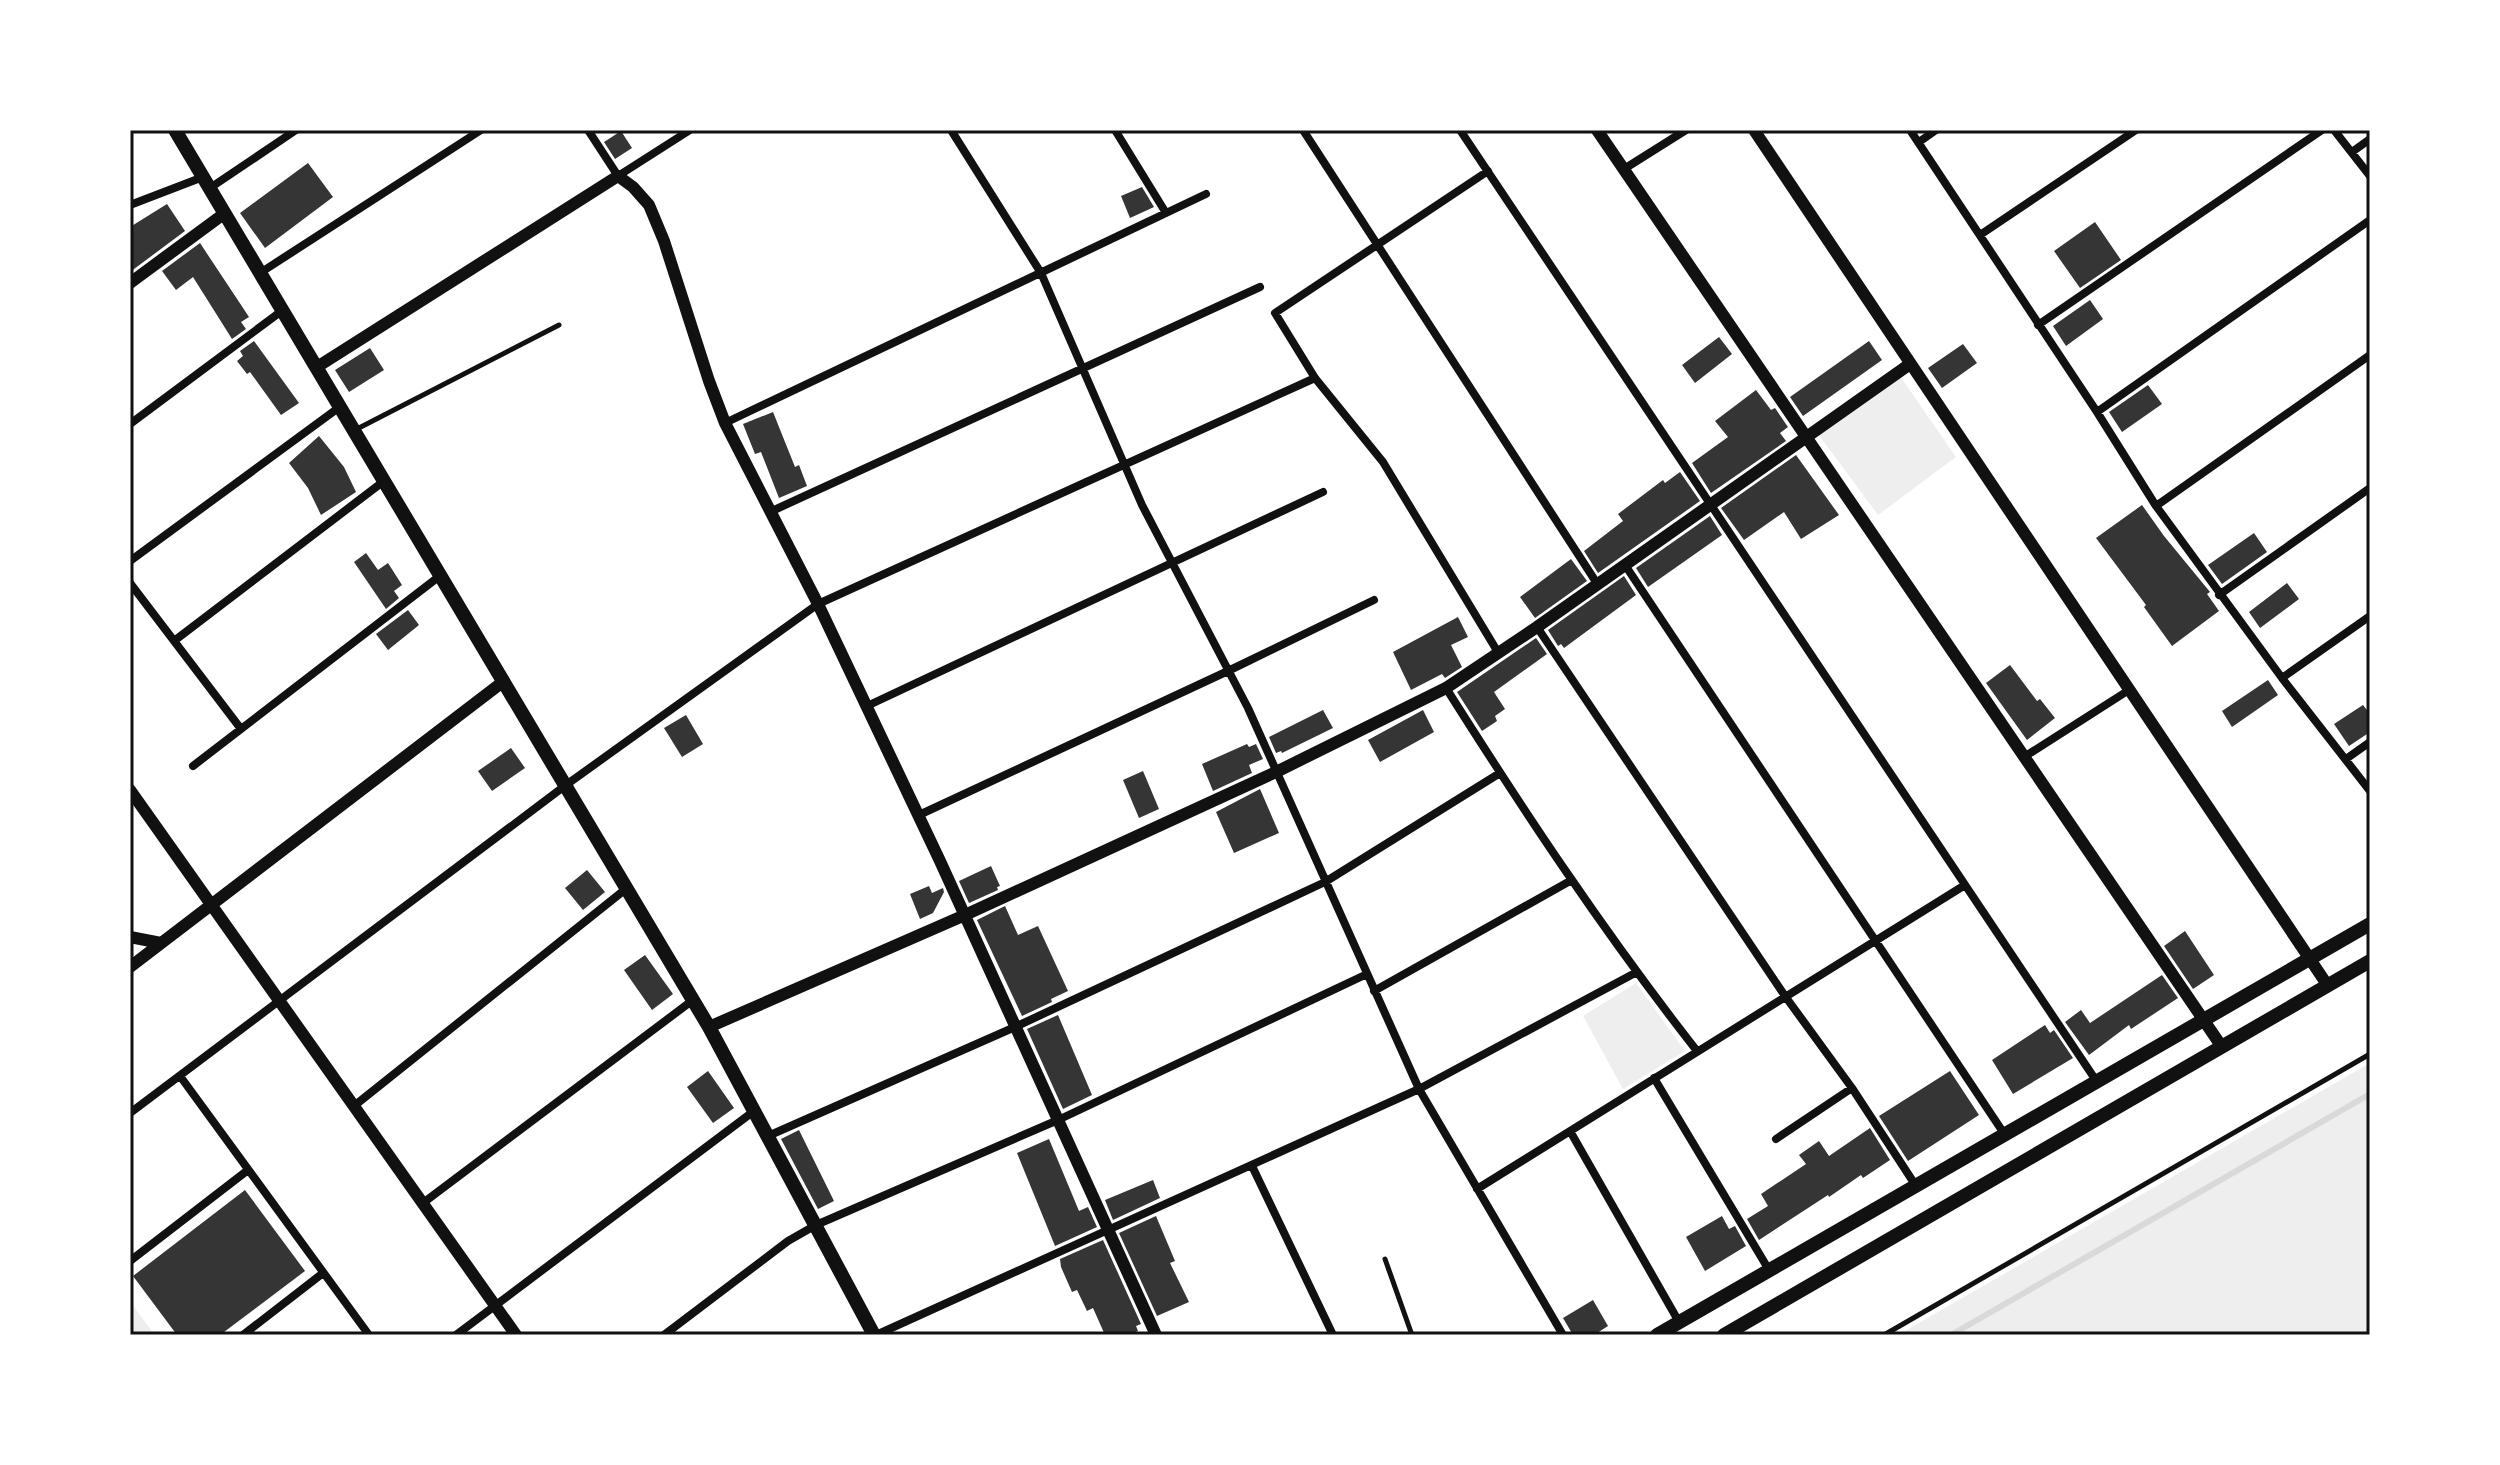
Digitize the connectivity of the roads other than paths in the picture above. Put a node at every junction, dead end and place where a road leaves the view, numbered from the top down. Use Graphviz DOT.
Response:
graph roads {
  1 [pos="175,130"];
  2 [pos="296,130"];
  3 [pos="481,130"];
  4 [pos="588,130"];
  5 [pos="690,130"];
  6 [pos="951,130"];
  7 [pos="1115,130"];
  8 [pos="1303,130"];
  9 [pos="1460,130"];
  10 [pos="1597,130"];
  11 [pos="1686,130"];
  12 [pos="1754,130"];
  13 [pos="1910,130"];
  14 [pos="1936,130"];
  15 [pos="2136,130"];
  16 [pos="2322,130"];
  17 [pos="2334,130"];
  18 [pos="2370,139"];
  19 [pos="1919,142"];
  20 [pos="2352,152"];
  21 [pos="1624,169"];
  22 [pos="1488,171"];
  23 [pos="618,176"];
  24 [pos="2370,176"];
  25 [pos="206,182"];
  26 [pos="1206,194"];
  27 [pos="130,205"];
  28 [pos="225,213"];
  29 [pos="1166,213"];
  30 [pos="2370,220"];
  31 [pos="1980,235"];
  32 [pos="1377,244"];
  33 [pos="260,273"];
  34 [pos="1041,273"];
  35 [pos="130,283"];
  36 [pos="1260,287"];
  37 [pos="283,310"];
  38 [pos="559,325"];
  39 [pos="2038,325"];
  40 [pos="2370,355"];
  41 [pos="1910,364"];
  42 [pos="317,367"];
  43 [pos="1083,369"];
  44 [pos="1315,378"];
  45 [pos="341,406"];
  46 [pos="2097,412"];
  47 [pos="725,423"];
  48 [pos="130,424"];
  49 [pos="354,430"];
  50 [pos="1806,437"];
  51 [pos="1124,464"];
  52 [pos="385,480"];
  53 [pos="2370,488"];
  54 [pos="1323,492"];
  55 [pos="1711,504"];
  56 [pos="2156,506"];
  57 [pos="772,511"];
  58 [pos="130,561"];
  59 [pos="1172,562"];
  60 [pos="1625,565"];
  61 [pos="441,575"];
  62 [pos="130,583"];
  63 [pos="1598,585"];
  64 [pos="2219,595"];
  65 [pos="1374,600"];
  66 [pos="818,604"];
  67 [pos="2370,616"];
  68 [pos="1537,627"];
  69 [pos="174,641"];
  70 [pos="1499,654"];
  71 [pos="1228,671"];
  72 [pos="2282,678"];
  73 [pos="504,681"];
  74 [pos="1446,688"];
  75 [pos="2129,690"];
  76 [pos="867,706"];
  77 [pos="241,729"];
  78 [pos="2370,742"];
  79 [pos="2024,757"];
  80 [pos="2346,759"];
  81 [pos="193,766"];
  82 [pos="1276,772"];
  83 [pos="1500,773"];
  84 [pos="566,785"];
  85 [pos="130,790"];
  86 [pos="2370,791"];
  87 [pos="919,815"];
  88 [pos="1570,881"];
  89 [pos="1325,882"];
  90 [pos="1965,885"];
  91 [pos="627,888"];
  92 [pos="211,905"];
  93 [pos="965,915"];
  94 [pos="2370,924"];
  95 [pos="130,937"];
  96 [pos="1875,940"];
  97 [pos="161,943"];
  98 [pos="2310,959"];
  99 [pos="2370,961"];
  100 [pos="130,967"];
  101 [pos="1635,973"];
  102 [pos="1367,974"];
  103 [pos="2328,986"];
  104 [pos="1374,991"];
  105 [pos="1785,996"];
  106 [pos="693,1000"];
  107 [pos="280,1001"];
  108 [pos="2203,1020"];
  109 [pos="709,1027"];
  110 [pos="1015,1027"];
  111 [pos="2222,1047"];
  112 [pos="1697,1051"];
  113 [pos="2370,1054"];
  114 [pos="180,1076"];
  115 [pos="1654,1078"];
  116 [pos="2097,1082"];
  117 [pos="1852,1088"];
  118 [pos="1419,1089"];
  119 [pos="354,1106"];
  120 [pos="754,1111"];
  121 [pos="130,1113"];
  122 [pos="1058,1120"];
  123 [pos="1570,1131"];
  124 [pos="2005,1135"];
  125 [pos="768,1136"];
  126 [pos="1776,1139"];
  127 [pos="1252,1166"];
  128 [pos="248,1170"];
  129 [pos="1916,1186"];
  130 [pos="1477,1189"];
  131 [pos="423,1203"];
  132 [pos="816,1225"];
  133 [pos="1109,1232"];
  134 [pos="1385,1259"];
  135 [pos="130,1261"];
  136 [pos="1769,1270"];
  137 [pos="323,1273"];
  138 [pos="496,1306"];
  139 [pos="1679,1322"];
  140 [pos="243,1335"];
  141 [pos="369,1335"];
  142 [pos="456,1335"];
  143 [pos="516,1335"];
  144 [pos="664,1335"];
  145 [pos="875,1335"];
  146 [pos="1155,1335"];
  147 [pos="1333,1335"];
  148 [pos="1412,1335"];
  149 [pos="1563,1335"];
  150 [pos="1657,1335"];
  151 [pos="1724,1335"];
  152 [pos="1884,1335"];
  1 -- 25 [label="main road"];
  2 -- 25 [label="street"];
  3 -- 33 [label="street"];
  4 -- 23 [label="street"];
  5 -- 23 [label="street"];
  6 -- 34 [label="street"];
  7 -- 29 [label="street"];
  8 -- 32 [label="street"];
  9 -- 22 [label="street"];
  10 -- 21 [label="street"];
  11 -- 21 [label="street"];
  12 -- 41 [label="street"];
  13 -- 19 [label="street"];
  14 -- 19 [label="street"];
  15 -- 31 [label="street"];
  16 -- 39 [label="street"];
  17 -- 20 [label="street"];
  18 -- 20 [label="street"];
  19 -- 31 [label="street"];
  20 -- 24 [label="street"];
  21 -- 50 [label="street"];
  22 -- 32 [label="street"];
  22 -- 55 [label="street"];
  23 -- 42 [label="street"];
  23 -- 47 [label="street"];
  25 -- 27 [label="street"];
  25 -- 28 [label="main road"];
  26 -- 29 [label="street"];
  28 -- 33 [label="main road"];
  28 -- 35 [label="street"];
  29 -- 34 [label="street"];
  30 -- 46 [label="street"];
  31 -- 39 [label="street"];
  32 -- 44 [label="street"];
  32 -- 63 [label="street"];
  33 -- 37 [label="main road"];
  34 -- 43 [label="street"];
  34 -- 47 [label="street"];
  36 -- 43 [label="street"];
  37 -- 42 [label="main road"];
  37 -- 48 [label="street"];
  38 -- 49 [label="lane"];
  39 -- 46 [label="street"];
  40 -- 56 [label="street"];
  41 -- 50 [label="street"];
  41 -- 75 [label="street"];
  42 -- 45 [label="main road"];
  43 -- 51 [label="street"];
  43 -- 57 [label="street"];
  44 -- 51 [label="street"];
  44 -- 70 [label="street"];
  45 -- 49 [label="main road"];
  45 -- 58 [label="street"];
  46 -- 56 [label="street"];
  47 -- 57 [label="street"];
  49 -- 52 [label="main road"];
  50 -- 55 [label="street"];
  50 -- 79 [label="street"];
  51 -- 59 [label="street"];
  51 -- 66 [label="street"];
  52 -- 61 [label="main road"];
  52 -- 69 [label="street"];
  53 -- 64 [label="street"];
  54 -- 59 [label="street"];
  55 -- 60 [label="street"];
  55 -- 90 [label="street"];
  56 -- 64 [label="street"];
  57 -- 66 [label="street"];
  59 -- 71 [label="street"];
  59 -- 76 [label="street"];
  60 -- 63 [label="street"];
  60 -- 96 [label="street"];
  61 -- 73 [label="main road"];
  61 -- 77 [label="street"];
  62 -- 69 [label="street"];
  63 -- 68 [label="street"];
  64 -- 72 [label="street"];
  65 -- 71 [label="street"];
  66 -- 76 [label="street"];
  66 -- 84 [label="street"];
  67 -- 72 [label="street"];
  68 -- 70 [label="street"];
  68 -- 105 [label="street"];
  69 -- 77 [label="street"];
  70 -- 74 [label="street"];
  71 -- 82 [label="street"];
  71 -- 87 [label="street"];
  72 -- 80 [label="street"];
  73 -- 84 [label="main road"];
  73 -- 92 [label="street"];
  74 -- 82 [label="street"];
  74 -- 83 [label="street"];
  75 -- 79 [label="street"];
  75 -- 98 [label="street"];
  76 -- 87 [label="street"];
  77 -- 81 [label="street"];
  78 -- 80 [label="street"];
  79 -- 108 [label="street"];
  80 -- 86 [label="street"];
  82 -- 89 [label="street"];
  82 -- 93 [label="street"];
  83 -- 88 [label="street"];
  83 -- 89 [label="street"];
  84 -- 91 [label="main road"];
  84 -- 107 [label="street"];
  85 -- 92 [label="street"];
  87 -- 93 [label="street"];
  88 -- 101 [label="street"];
  88 -- 104 [label="street"];
  89 -- 102 [label="street"];
  89 -- 110 [label="street"];
  90 -- 96 [label="street"];
  90 -- 116 [label="street"];
  91 -- 106 [label="main road"];
  91 -- 119 [label="street"];
  92 -- 97 [label="street"];
  92 -- 107 [label="street"];
  93 -- 109 [label="street"];
  93 -- 110 [label="street"];
  94 -- 98 [label="main road"];
  95 -- 97 [label="street"];
  96 -- 105 [label="street"];
  96 -- 124 [label="street"];
  97 -- 100 [label="street"];
  98 -- 103 [label="street"];
  98 -- 108 [label="main road"];
  99 -- 103 [label="main road"];
  101 -- 112 [label="street"];
  101 -- 118 [label="street"];
  102 -- 104 [label="street"];
  102 -- 122 [label="street"];
  103 -- 111 [label="main road"];
  104 -- 118 [label="street"];
  105 -- 112 [label="street"];
  105 -- 117 [label="street"];
  106 -- 109 [label="main road"];
  106 -- 131 [label="street"];
  107 -- 114 [label="street"];
  107 -- 119 [label="street"];
  108 -- 111 [label="street"];
  108 -- 116 [label="main road"];
  109 -- 120 [label="main road"];
  110 -- 122 [label="street"];
  110 -- 125 [label="street"];
  111 -- 151 [label="main road"];
  112 -- 115 [label="street"];
  113 -- 152 [label="lane"];
  114 -- 121 [label="street"];
  114 -- 128 [label="street"];
  115 -- 123 [label="street"];
  115 -- 136 [label="street"];
  116 -- 124 [label="main road"];
  117 -- 126 [label="street"];
  117 -- 129 [label="street"];
  118 -- 127 [label="street"];
  118 -- 130 [label="street"];
  119 -- 131 [label="street"];
  120 -- 125 [label="main road"];
  120 -- 138 [label="street"];
  122 -- 132 [label="street"];
  122 -- 133 [label="street"];
  123 -- 130 [label="street"];
  123 -- 139 [label="street"];
  124 -- 129 [label="main road"];
  125 -- 132 [label="main road"];
  127 -- 133 [label="street"];
  127 -- 147 [label="street"];
  128 -- 135 [label="street"];
  128 -- 137 [label="street"];
  129 -- 136 [label="main road"];
  130 -- 149 [label="street"];
  131 -- 138 [label="street"];
  132 -- 144 [label="street"];
  132 -- 145 [label="main road"];
  133 -- 145 [label="street"];
  133 -- 146 [label="street"];
  134 -- 148 [label="lane"];
  136 -- 139 [label="main road"];
  137 -- 140 [label="street"];
  137 -- 141 [label="street"];
  138 -- 142 [label="street"];
  138 -- 143 [label="street"];
  139 -- 150 [label="main road"];
}
